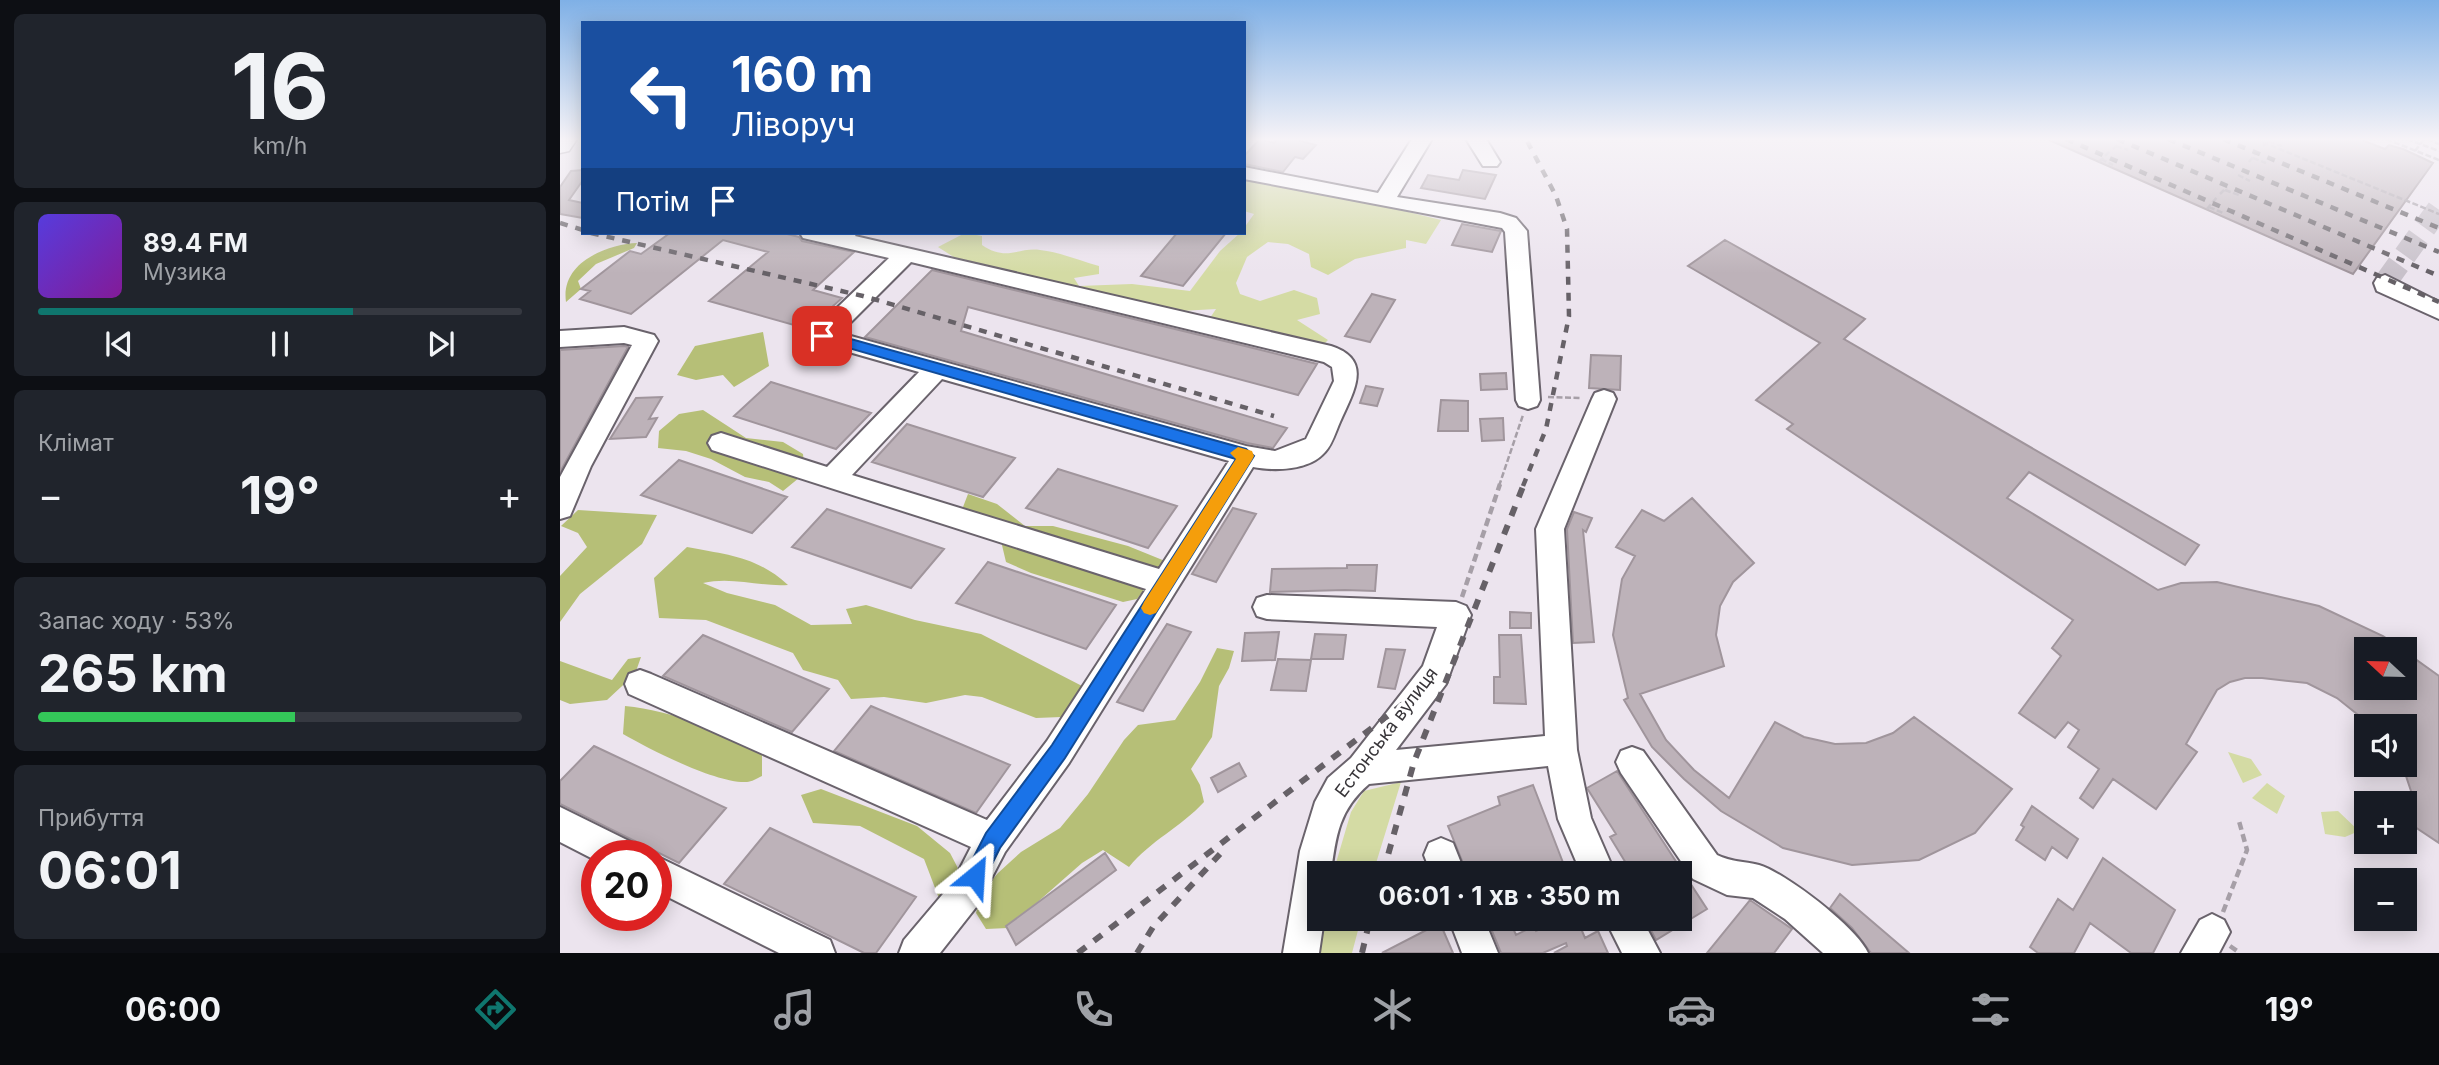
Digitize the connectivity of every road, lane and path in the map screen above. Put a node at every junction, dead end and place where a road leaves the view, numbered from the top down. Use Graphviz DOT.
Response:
graph roads {
  1 [pos="1296,183"];
  2 [pos="1395,183"];
  3 [pos="2362,183"];
  4 [pos="2239,195"];
  5 [pos="1384,201"];
  6 [pos="2223,214"];
  7 [pos="2439,214"];
  8 [pos="843,236"];
  9 [pos="906,254"];
  10 [pos="2385,283"];
  11 [pos="2439,311"];
  12 [pos="560,339"];
  13 [pos="938,368"];
  14 [pos="1604,399"];
  15 [pos="1528,400"];
  16 [pos="721,443"];
  17 [pos="1246,456"];
  18 [pos="832,479"];
  19 [pos="560,508"];
  20 [pos="1166,583"];
  21 [pos="1267,607"];
  22 [pos="1456,615"];
  23 [pos="640,684"];
  24 [pos="1561,750"];
  25 [pos="1632,762"];
  26 [pos="1362,769"];
  27 [pos="2239,821"];
  28 [pos="560,824"];
  29 [pos="592,840"];
  30 [pos="993,841"];
  31 [pos="1593,861"];
  32 [pos="672,881"];
  33 [pos="1471,931"];
  34 [pos="1629,931"];
  35 [pos="2205,943"];
  36 [pos="817,953"];
  37 [pos="917,953"];
  38 [pos="1301,953"];
  39 [pos="1480,953"];
  40 [pos="1642,953"];
  41 [pos="1850,953"];
  1 -- 5 [label="street"];
  2 -- 5 [label="street"];
  3 -- 7 [label="path"];
  4 -- 6 [label="path"];
  5 -- 15 [label="street"];
  8 -- 9 [label="street"];
  9 -- 13 [label="street"];
  9 -- 17 [label="street"];
  10 -- 11 [label="street"];
  12 -- 19 [label="street"];
  13 -- 17 [label="street"];
  13 -- 18 [label="street"];
  14 -- 15 [label="path"];
  14 -- 24 [label="street"];
  15 -- 22 [label="path"];
  16 -- 18 [label="street"];
  17 -- 20 [label="street"];
  18 -- 20 [label="street"];
  20 -- 30 [label="street"];
  21 -- 22 [label="street"];
  22 -- 26 [label="street, Естонська вулиця"];
  23 -- 30 [label="street"];
  24 -- 26 [label="street"];
  24 -- 31 [label="street"];
  25 -- 41 [label="street"];
  26 -- 38 [label="street, Естонська вулиця"];
  27 -- 35 [label="path"];
  28 -- 29 [label="street"];
  30 -- 37 [label="street"];
  32 -- 36 [label="street"];
  33 -- 39 [label="street"];
  34 -- 40 [label="street"];
}
